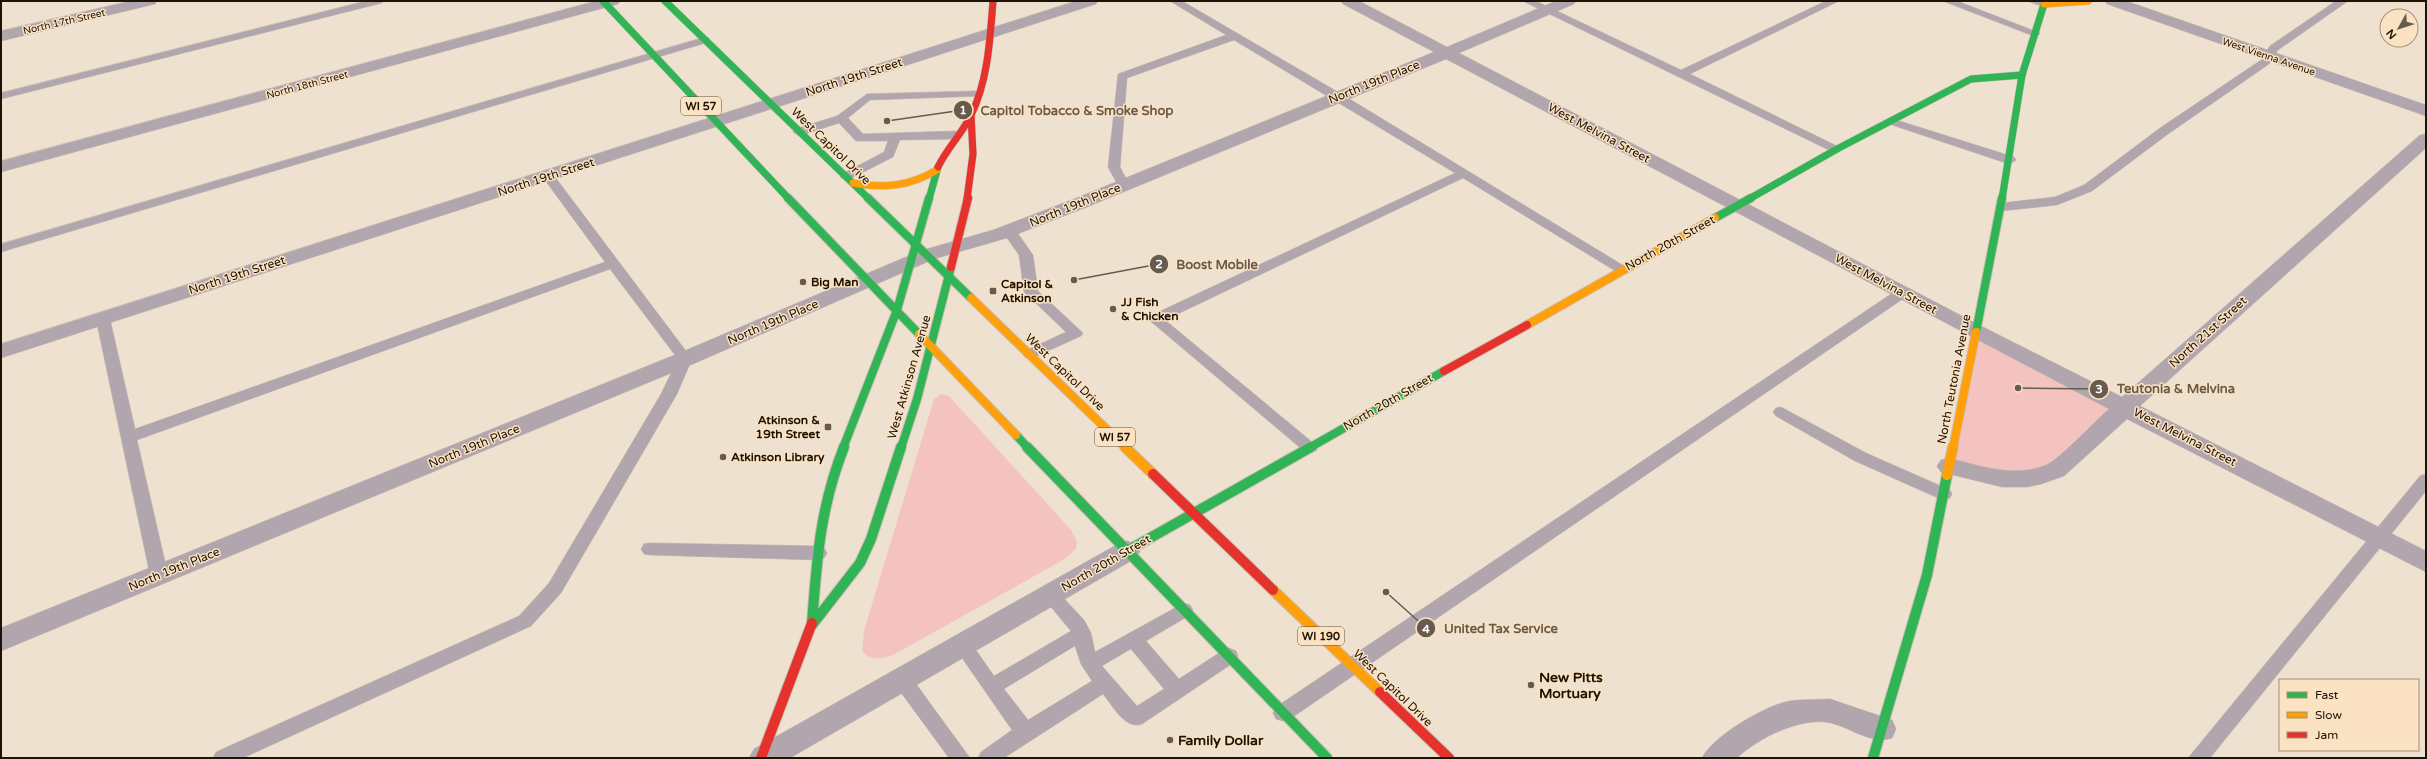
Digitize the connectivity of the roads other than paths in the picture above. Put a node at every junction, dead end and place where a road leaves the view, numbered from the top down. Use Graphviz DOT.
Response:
graph roads {
  1 [pos="150,1"];
  2 [pos="378,1"];
  3 [pos="665,1"];
  4 [pos="994,1"];
  5 [pos="1091,1"];
  6 [pos="1175,1"];
  7 [pos="1348,1"];
  8 [pos="1528,1"];
  9 [pos="1569,1"];
  10 [pos="1834,1"];
  11 [pos="1948,1"];
  12 [pos="2033,1"];
  13 [pos="2088,1"];
  14 [pos="2112,1"];
  15 [pos="2343,1"];
  16 [pos="607,2"];
  17 [pos="2045,3"];
  18 [pos="1548,10"];
  19 [pos="2035,33"];
  20 [pos="991,34"];
  21 [pos="1,36"];
  22 [pos="1235,36"];
  23 [pos="705,40"];
  24 [pos="1447,52"];
  25 [pos="654,55"];
  26 [pos="2268,56"];
  27 [pos="1681,74"];
  28 [pos="2022,76"];
  29 [pos="977,94"];
  30 [pos="1,96"];
  31 [pos="1339,97"];
  32 [pos="770,104"];
  33 [pos="2426,111"];
  34 [pos="971,116"];
  35 [pos="841,118"];
  36 [pos="1890,121"];
  37 [pos="716,122"];
  38 [pos="799,132"];
  39 [pos="956,135"];
  40 [pos="895,137"];
  41 [pos="2426,139"];
  42 [pos="1837,149"];
  43 [pos="2010,160"];
  44 [pos="1,167"];
  45 [pos="937,170"];
  46 [pos="1464,174"];
  47 [pos="548,176"];
  48 [pos="849,180"];
  49 [pos="1124,186"];
  50 [pos="1737,205"];
  51 [pos="2001,207"];
  52 [pos="1009,231"];
  53 [pos="957,245"];
  54 [pos="1,248"];
  55 [pos="918,254"];
  56 [pos="614,263"];
  57 [pos="1622,270"];
  58 [pos="950,277"];
  59 [pos="868,281"];
  60 [pos="1902,293"];
  61 [pos="897,310"];
  62 [pos="103,318"];
  63 [pos="1976,332"];
  64 [pos="932,346"];
  65 [pos="1,351"];
  66 [pos="1030,354"];
  67 [pos="685,360"];
  68 [pos="2126,407"];
  69 [pos="1781,412"];
  70 [pos="129,437"];
  71 [pos="1310,447"];
  72 [pos="1949,466"];
  73 [pos="2426,480"];
  74 [pos="1944,494"];
  75 [pos="1193,514"];
  76 [pos="2380,538"];
  77 [pos="650,549"];
  78 [pos="1127,551"];
  79 [pos="818,553"];
  80 [pos="2426,562"];
  81 [pos="159,575"];
  82 [pos="1050,595"];
  83 [pos="1184,610"];
  84 [pos="812,625"];
  85 [pos="1082,633"];
  86 [pos="1133,639"];
  87 [pos="1,640"];
  88 [pos="962,644"];
  89 [pos="1229,656"];
  90 [pos="1090,664"];
  91 [pos="1353,666"];
  92 [pos="901,678"];
  93 [pos="1105,683"];
  94 [pos="991,687"];
  95 [pos="1178,692"];
  96 [pos="1283,712"];
  97 [pos="1882,729"];
  98 [pos="1025,732"];
  99 [pos="994,756"];
  100 [pos="223,758"];
  101 [pos="761,758"];
  102 [pos="764,758"];
  103 [pos="960,758"];
  104 [pos="1327,758"];
  105 [pos="1449,758"];
  106 [pos="1717,758"];
  107 [pos="1873,758"];
  108 [pos="2198,758"];
  1 -- 21 [label="street, North 17th Street"];
  2 -- 30 [label="lane"];
  3 -- 23 [label="main road, West Capitol Drive / WI 57"];
  4 -- 20 [label="main road, West Atkinson Avenue"];
  5 -- 20 [label="street, North 19th Street"];
  6 -- 22 [label="lane"];
  7 -- 24 [label="street, West Melvina Street"];
  8 -- 18 [label="lane"];
  9 -- 18 [label="street, North 19th Place"];
  10 -- 27 [label="lane"];
  11 -- 19 [label="lane"];
  12 -- 17 [label="lane"];
  13 -- 17 [label="main road"];
  14 -- 26 [label="street, West Vienna Avenue"];
  15 -- 26 [label="lane"];
  16 -- 25 [label="main road, WI 57"];
  16 -- 44 [label="street, North 18th Street"];
  17 -- 19 [label="main road, North Teutonia Avenue"];
  18 -- 24 [label="street, North 19th Place"];
  18 -- 27 [label="lane"];
  19 -- 28 [label="main road, North Teutonia Avenue"];
  20 -- 29 [label="main road, West Atkinson Avenue"];
  20 -- 32 [label="street, North 19th Street"];
  22 -- 31 [label="lane"];
  22 -- 49 [label="lane"];
  23 -- 25 [label="lane"];
  23 -- 32 [label="main road, West Capitol Drive / WI 57"];
  24 -- 31 [label="street, North 19th Place"];
  24 -- 50 [label="street, West Melvina Street"];
  25 -- 37 [label="main road, WI 57"];
  25 -- 54 [label="lane"];
  26 -- 33 [label="street, West Vienna Avenue"];
  26 -- 51 [label="lane"];
  27 -- 42 [label="lane"];
  28 -- 36 [label="main road, North 20th Street"];
  28 -- 43 [label="main road, North Teutonia Avenue"];
  29 -- 34 [label="main road, West Atkinson Avenue"];
  29 -- 35 [label="lane"];
  31 -- 46 [label="lane"];
  31 -- 49 [label="street, North 19th Place"];
  32 -- 37 [label="street, North 19th Street"];
  32 -- 38 [label="main road, West Capitol Drive / WI 57"];
  34 -- 39 [label="main road, West Atkinson Avenue"];
  34 -- 53 [label="main road, West Atkinson Avenue"];
  35 -- 38 [label="lane"];
  35 -- 40 [label="lane"];
  36 -- 42 [label="main road, North 20th Street"];
  36 -- 43 [label="lane"];
  37 -- 47 [label="street, North 19th Street"];
  37 -- 59 [label="main road, WI 57"];
  38 -- 48 [label="main road, West Capitol Drive / WI 57"];
  39 -- 40 [label="lane"];
  39 -- 45 [label="main road, West Atkinson Avenue"];
  40 -- 48 [label="lane"];
  41 -- 68 [label="street, North 21st Street"];
  42 -- 50 [label="main road, North 20th Street"];
  43 -- 51 [label="main road, North Teutonia Avenue"];
  45 -- 48 [label="main road"];
  45 -- 55 [label="main road, West Atkinson Avenue"];
  46 -- 57 [label="lane"];
  46 -- 71 [label="lane"];
  47 -- 56 [label="lane"];
  47 -- 62 [label="street, North 19th Street"];
  48 -- 55 [label="main road, West Capitol Drive / WI 57"];
  49 -- 52 [label="street, North 19th Place"];
  50 -- 57 [label="main road, North 20th Street"];
  50 -- 60 [label="street, West Melvina Street"];
  51 -- 63 [label="main road, North Teutonia Avenue"];
  52 -- 53 [label="street, North 19th Place"];
  52 -- 66 [label="lane"];
  53 -- 55 [label="street, North 19th Place"];
  53 -- 58 [label="main road, West Atkinson Avenue"];
  55 -- 58 [label="main road, West Capitol Drive / WI 57"];
  55 -- 59 [label="street, North 19th Place"];
  55 -- 61 [label="main road, West Atkinson Avenue"];
  56 -- 67 [label="lane"];
  56 -- 70 [label="lane"];
  57 -- 71 [label="main road, North 20th Street"];
  58 -- 64 [label="main road, West Atkinson Avenue"];
  58 -- 66 [label="main road, West Capitol Drive / WI 57"];
  59 -- 61 [label="main road, WI 57"];
  59 -- 67 [label="street, North 19th Place"];
  60 -- 63 [label="street, West Melvina Street"];
  60 -- 91 [label="lane"];
  61 -- 64 [label="main road, WI 57"];
  61 -- 79 [label="main road, West Atkinson Avenue"];
  62 -- 65 [label="street, North 19th Street"];
  62 -- 70 [label="lane"];
  63 -- 68 [label="street, West Melvina Street"];
  63 -- 72 [label="main road, North Teutonia Avenue"];
  64 -- 78 [label="main road, WI 57"];
  64 -- 84 [label="main road, West Atkinson Avenue"];
  66 -- 75 [label="main road, West Capitol Drive / WI 57"];
  67 -- 81 [label="street, North 19th Place"];
  67 -- 100 [label="lane"];
  68 -- 72 [label="street, North 21st Street"];
  68 -- 76 [label="street, West Melvina Street"];
  69 -- 74 [label="lane"];
  70 -- 81 [label="lane"];
  71 -- 75 [label="main road, North 20th Street"];
  72 -- 74 [label="main road, North Teutonia Avenue"];
  73 -- 76 [label="lane"];
  74 -- 97 [label="main road, North Teutonia Avenue"];
  75 -- 78 [label="main road, North 20th Street"];
  75 -- 91 [label="main road, West Capitol Drive / WI 190"];
  76 -- 80 [label="street, West Melvina Street"];
  76 -- 108 [label="lane"];
  77 -- 79 [label="lane"];
  78 -- 82 [label="street, North 20th Street"];
  78 -- 83 [label="main road"];
  79 -- 84 [label="main road, West Atkinson Avenue"];
  81 -- 87 [label="street, North 19th Place"];
  82 -- 85 [label="lane"];
  82 -- 88 [label="street, North 20th Street"];
  83 -- 86 [label="lane"];
  83 -- 89 [label="main road"];
  84 -- 101 [label="main road, West Atkinson Avenue"];
  85 -- 90 [label="lane"];
  85 -- 94 [label="lane"];
  86 -- 90 [label="lane"];
  86 -- 95 [label="lane"];
  88 -- 92 [label="street, North 20th Street"];
  88 -- 94 [label="lane"];
  89 -- 95 [label="lane"];
  89 -- 96 [label="main road"];
  90 -- 93 [label="lane"];
  91 -- 96 [label="lane"];
  91 -- 105 [label="main road, West Capitol Drive / WI 190"];
  92 -- 102 [label="street, North 20th Street"];
  92 -- 103 [label="lane"];
  93 -- 95 [label="lane"];
  93 -- 98 [label="lane"];
  94 -- 98 [label="lane"];
  96 -- 104 [label="main road"];
  97 -- 106 [label="street"];
  97 -- 107 [label="main road, North Teutonia Avenue"];
  98 -- 99 [label="lane"];
}
